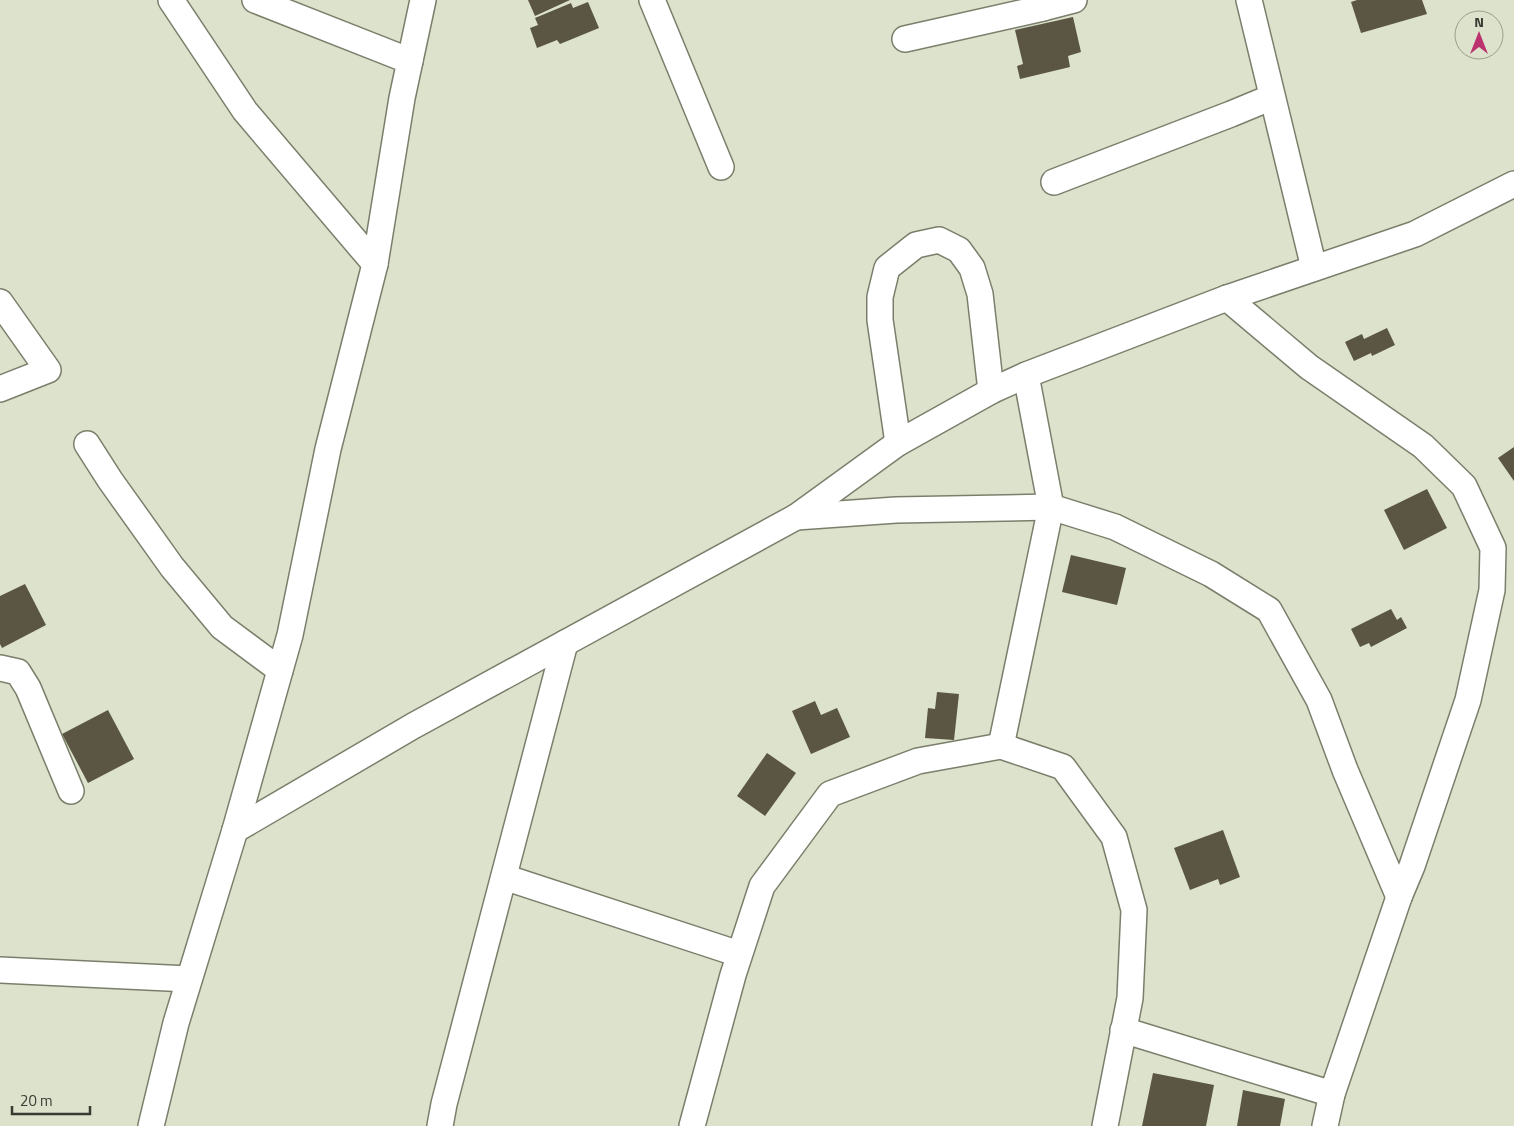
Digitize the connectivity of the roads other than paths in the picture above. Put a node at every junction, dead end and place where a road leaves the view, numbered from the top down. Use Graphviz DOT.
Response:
graph roads {
  1 [pos="172,0"];
  2 [pos="255,0"];
  3 [pos="423,0"];
  4 [pos="652,0"];
  5 [pos="1074,0"];
  6 [pos="1249,0"];
  7 [pos="1041,4"];
  8 [pos="904,39"];
  9 [pos="410,61"];
  10 [pos="1272,97"];
  11 [pos="721,166"];
  12 [pos="1054,182"];
  13 [pos="1514,184"];
  14 [pos="375,264"];
  15 [pos="1314,268"];
  16 [pos="1226,298"];
  17 [pos="0,302"];
  18 [pos="1026,375"];
  19 [pos="0,389"];
  20 [pos="991,391"];
  21 [pos="898,443"];
  22 [pos="87,444"];
  23 [pos="1051,508"];
  24 [pos="796,517"];
  25 [pos="564,642"];
  26 [pos="0,668"];
  27 [pos="280,670"];
  28 [pos="1002,746"];
  29 [pos="70,791"];
  30 [pos="235,830"];
  31 [pos="504,877"];
  32 [pos="1399,897"];
  33 [pos="740,954"];
  34 [pos="0,970"];
  35 [pos="189,979"];
  36 [pos="1123,1030"];
  37 [pos="1332,1094"];
  38 [pos="151,1126"];
  39 [pos="440,1126"];
  40 [pos="692,1126"];
  41 [pos="1105,1126"];
  42 [pos="1325,1126"];
  1 -- 14 [label="street"];
  2 -- 9 [label="street"];
  3 -- 9 [label="street"];
  4 -- 11 [label="street"];
  5 -- 7 [label="street"];
  6 -- 10 [label="street"];
  7 -- 8 [label="street"];
  9 -- 14 [label="street"];
  10 -- 12 [label="street"];
  10 -- 15 [label="street"];
  13 -- 15 [label="street"];
  14 -- 27 [label="street"];
  15 -- 16 [label="street"];
  16 -- 18 [label="street"];
  16 -- 32 [label="street"];
  17 -- 19 [label="street"];
  18 -- 20 [label="street"];
  18 -- 23 [label="street"];
  20 -- 21 [label="street"];
  20 -- 21 [label="street"];
  21 -- 24 [label="street"];
  22 -- 27 [label="street"];
  23 -- 24 [label="street"];
  23 -- 28 [label="street"];
  23 -- 32 [label="street"];
  24 -- 25 [label="street"];
  25 -- 30 [label="street"];
  25 -- 31 [label="street"];
  26 -- 29 [label="street"];
  27 -- 30 [label="street"];
  28 -- 33 [label="street"];
  28 -- 36 [label="street"];
  30 -- 35 [label="street"];
  31 -- 33 [label="street"];
  31 -- 39 [label="street"];
  32 -- 37 [label="street"];
  33 -- 40 [label="street"];
  34 -- 35 [label="street"];
  35 -- 38 [label="street"];
  36 -- 37 [label="street"];
  36 -- 41 [label="street"];
  37 -- 42 [label="street"];
}
